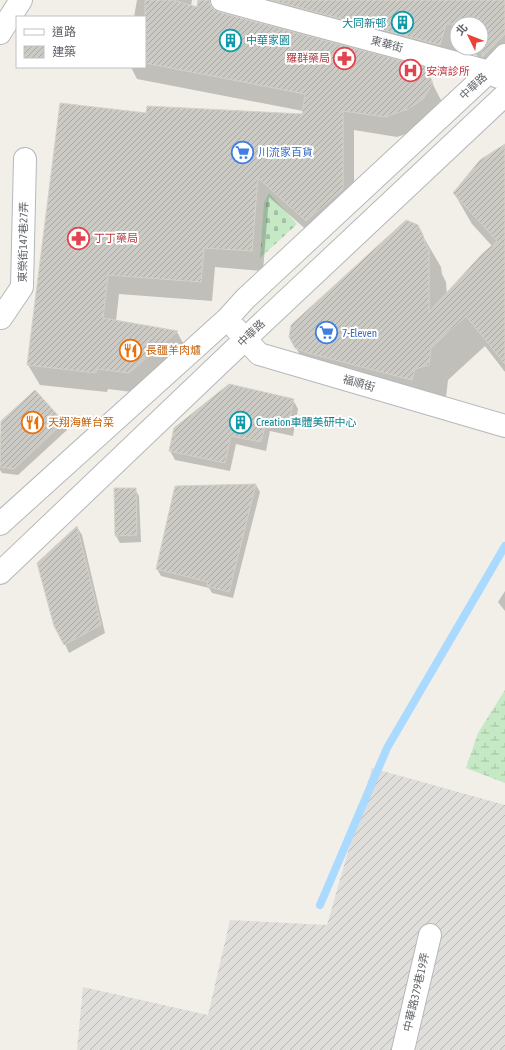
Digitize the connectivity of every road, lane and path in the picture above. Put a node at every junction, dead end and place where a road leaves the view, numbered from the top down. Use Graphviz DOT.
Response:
graph roads {
  1 [pos="21,0"];
  2 [pos="222,0"];
  3 [pos="0,33"];
  4 [pos="505,55"];
  5 [pos="497,76"];
  6 [pos="505,95"];
  7 [pos="25,159"];
  8 [pos="0,318"];
  9 [pos="226,319"];
  10 [pos="245,339"];
  11 [pos="505,426"];
  12 [pos="0,524"];
  13 [pos="0,573"];
  14 [pos="430,935"];
  15 [pos="403,1050"];
  1 -- 3 [label="street"];
  2 -- 5 [label="street, 東華街"];
  4 -- 5 [label="street, 中華路"];
  5 -- 9 [label="street, 中華路"];
  6 -- 10 [label="street, 中華路"];
  7 -- 8 [label="street, 東榮街147巷27弄"];
  9 -- 10 [label="street, 福順街"];
  9 -- 12 [label="street, 中華路"];
  10 -- 11 [label="street, 福順街"];
  10 -- 13 [label="street, 中華路"];
  14 -- 15 [label="street, 中華路379巷19弄"];
}
